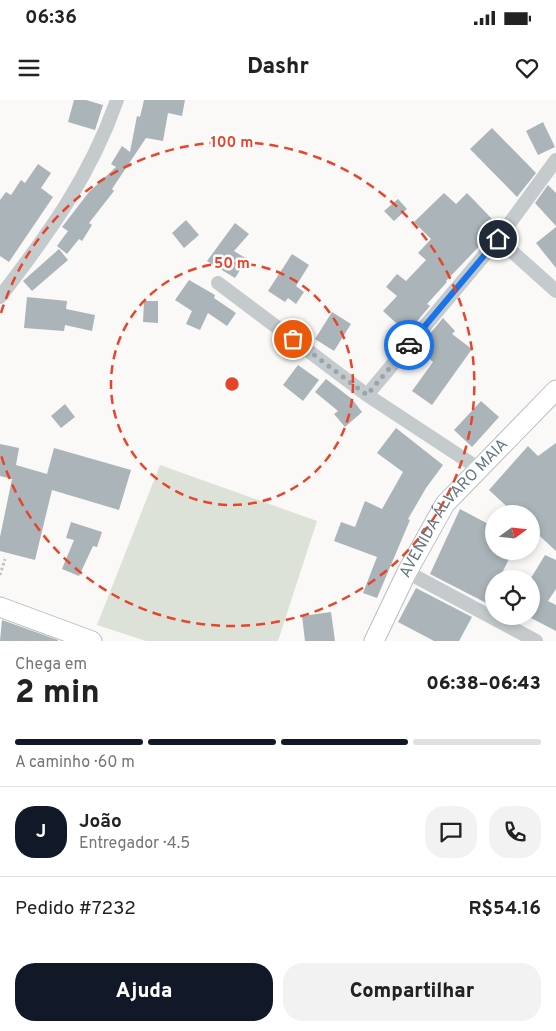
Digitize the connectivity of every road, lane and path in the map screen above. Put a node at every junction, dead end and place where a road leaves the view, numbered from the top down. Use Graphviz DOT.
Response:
graph roads {
  1 [pos="117,100"];
  2 [pos="556,160"];
  3 [pos="498,239"];
  4 [pos="218,283"];
  5 [pos="556,291"];
  6 [pos="0,297"];
  7 [pos="556,390"];
  8 [pos="367,395"];
  9 [pos="478,468"];
  10 [pos="5,558"];
  11 [pos="407,572"];
  12 [pos="0,575"];
  13 [pos="0,607"];
  14 [pos="92,641"];
  15 [pos="374,641"];
  16 [pos="536,641"];
  1 -- 6 [label="street"];
  2 -- 3 [label="street"];
  3 -- 5 [label="street"];
  3 -- 8 [label="street"];
  4 -- 8 [label="street"];
  7 -- 9 [label="street, AVENIDA ÁLVARO MAIA"];
  8 -- 9 [label="street"];
  9 -- 11 [label="street, AVENIDA ÁLVARO MAIA"];
  10 -- 12 [label="path"];
  11 -- 15 [label="street, AVENIDA ÁLVARO MAIA"];
  11 -- 16 [label="street"];
  13 -- 14 [label="street"];
}
